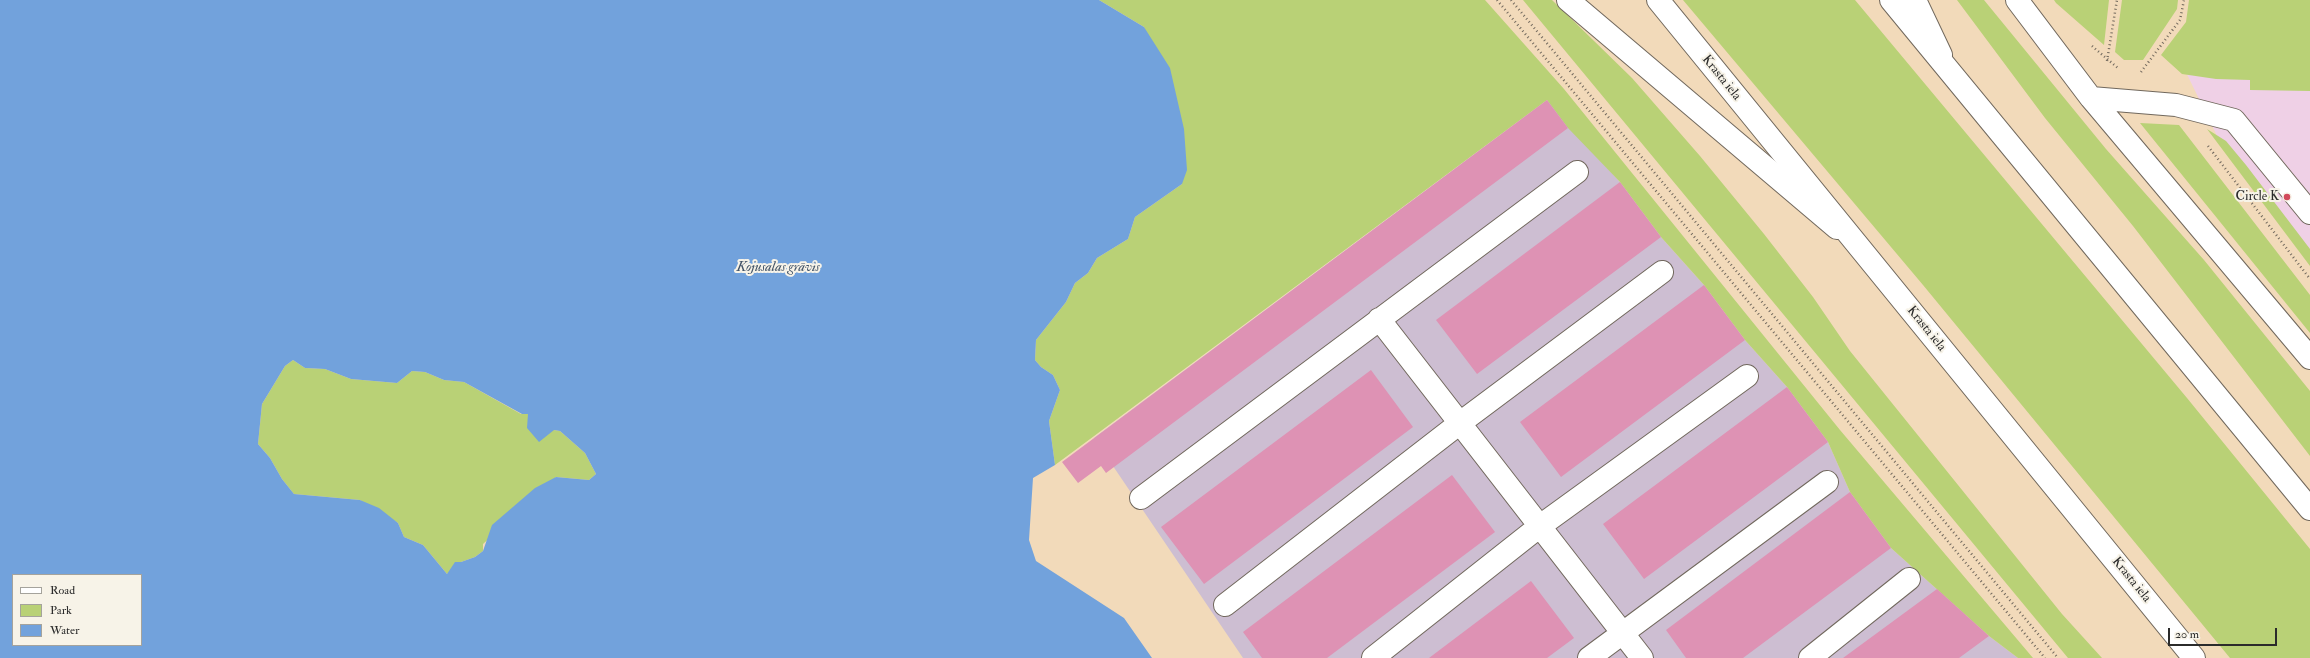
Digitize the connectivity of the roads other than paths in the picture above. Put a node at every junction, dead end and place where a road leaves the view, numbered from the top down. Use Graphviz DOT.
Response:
graph roads {
  1 [pos="1568,0"];
  2 [pos="1658,0"];
  3 [pos="1891,0"];
  4 [pos="1915,0"];
  5 [pos="2017,0"];
  6 [pos="1946,65"];
  7 [pos="2091,98"];
  8 [pos="1577,172"];
  9 [pos="2310,213"];
  10 [pos="1861,249"];
  11 [pos="1662,272"];
  12 [pos="1379,319"];
  13 [pos="2310,358"];
  14 [pos="1747,376"];
  15 [pos="1460,423"];
  16 [pos="1827,482"];
  17 [pos="1141,498"];
  18 [pos="2310,509"];
  19 [pos="1540,526"];
  20 [pos="1909,579"];
  21 [pos="1225,605"];
  22 [pos="1622,632"];
  23 [pos="1373,658"];
  24 [pos="1589,658"];
  25 [pos="1642,658"];
  26 [pos="1810,658"];
  27 [pos="2194,658"];
  1 -- 10 [label="main road"];
  2 -- 10 [label="main road, Krasta iela"];
  3 -- 6 [label="main road"];
  4 -- 6 [label="main road"];
  5 -- 7 [label="main road"];
  6 -- 18 [label="main road"];
  7 -- 9 [label="main road"];
  7 -- 13 [label="main road"];
  8 -- 12 [label="main road"];
  10 -- 27 [label="main road, Krasta iela"];
  11 -- 15 [label="main road"];
  12 -- 15 [label="main road"];
  12 -- 17 [label="main road"];
  14 -- 19 [label="main road"];
  15 -- 19 [label="main road"];
  15 -- 21 [label="main road"];
  16 -- 22 [label="main road"];
  19 -- 22 [label="main road"];
  19 -- 23 [label="main road"];
  20 -- 26 [label="main road"];
  22 -- 24 [label="main road"];
  22 -- 25 [label="main road"];
}
